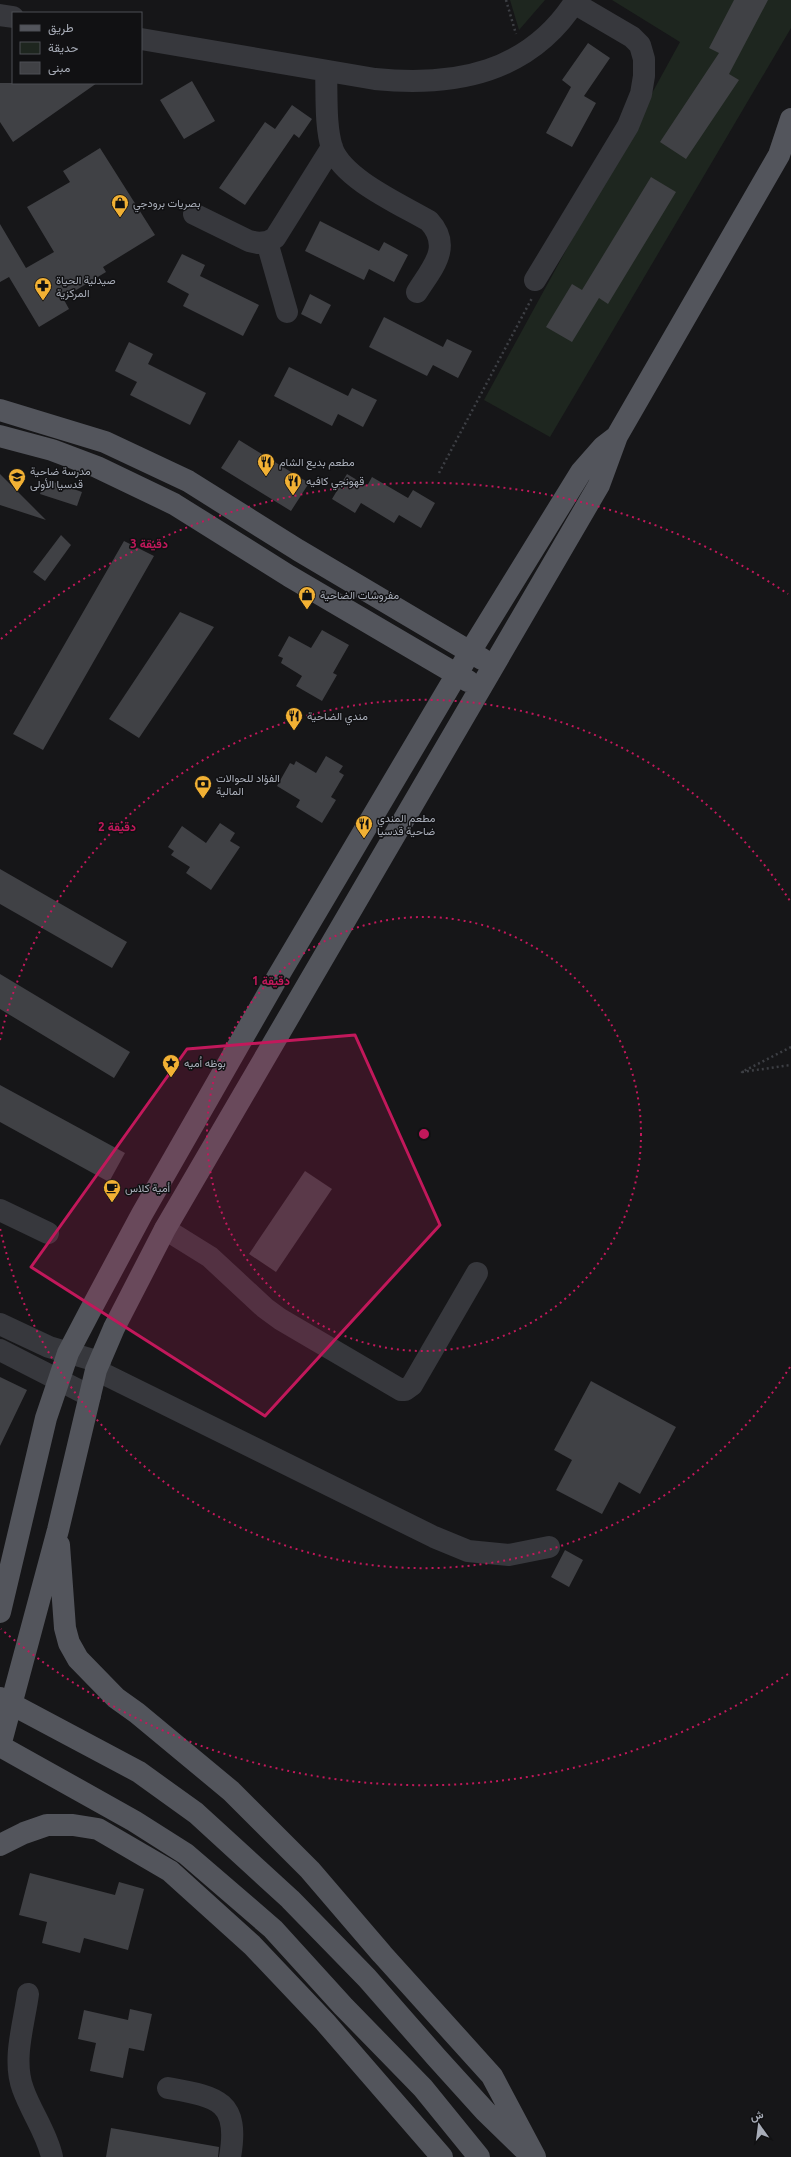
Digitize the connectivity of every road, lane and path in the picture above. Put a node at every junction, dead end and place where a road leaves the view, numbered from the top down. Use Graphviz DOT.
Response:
graph roads {
  1 [pos="506,0"];
  2 [pos="575,2"];
  3 [pos="0,15"];
  4 [pos="12,17"];
  5 [pos="142,39"];
  6 [pos="521,54"];
  7 [pos="326,71"];
  8 [pos="791,119"];
  9 [pos="332,147"];
  10 [pos="785,149"];
  11 [pos="194,214"];
  12 [pos="267,242"];
  13 [pos="535,280"];
  14 [pos="417,292"];
  15 [pos="287,312"];
  16 [pos="0,410"];
  17 [pos="0,436"];
  18 [pos="617,436"];
  19 [pos="439,473"];
  20 [pos="490,619"];
  21 [pos="512,633"];
  22 [pos="470,652"];
  23 [pos="494,666"];
  24 [pos="456,674"];
  25 [pos="480,688"];
  26 [pos="434,712"];
  27 [pos="458,726"];
  28 [pos="278,978"];
  29 [pos="302,991"];
  30 [pos="791,1047"];
  31 [pos="791,1065"];
  32 [pos="0,1210"];
  33 [pos="165,1229"];
  34 [pos="48,1234"];
  35 [pos="477,1273"];
  36 [pos="0,1324"];
  37 [pos="0,1350"];
  38 [pos="68,1353"];
  39 [pos="98,1366"];
  40 [pos="57,1381"];
  41 [pos="90,1396"];
  42 [pos="58,1530"];
  43 [pos="549,1547"];
  44 [pos="0,1612"];
  45 [pos="0,1698"];
  46 [pos="0,1746"];
  47 [pos="0,1846"];
  48 [pos="28,1994"];
  49 [pos="168,2088"];
  50 [pos="52,2157"];
  51 [pos="230,2157"];
  52 [pos="442,2157"];
  53 [pos="479,2157"];
  54 [pos="534,2157"];
  1 -- 6 [label="path"];
  2 -- 6 [label="street"];
  2 -- 13 [label="street"];
  3 -- 4 [label="street"];
  5 -- 7 [label="street"];
  6 -- 7 [label="street"];
  7 -- 9 [label="street"];
  8 -- 10 [label="main road"];
  9 -- 12 [label="street"];
  9 -- 14 [label="street"];
  10 -- 18 [label="main road"];
  11 -- 12 [label="street"];
  12 -- 15 [label="street"];
  13 -- 19 [label="path"];
  16 -- 22 [label="main road"];
  17 -- 24 [label="main road"];
  18 -- 20 [label="main road"];
  18 -- 21 [label="main road"];
  20 -- 21 [label="main road"];
  20 -- 22 [label="main road"];
  21 -- 23 [label="main road"];
  22 -- 23 [label="main road"];
  22 -- 24 [label="main road"];
  23 -- 25 [label="main road"];
  24 -- 25 [label="main road"];
  24 -- 26 [label="main road"];
  25 -- 27 [label="main road"];
  26 -- 27 [label="main road"];
  26 -- 28 [label="main road"];
  27 -- 29 [label="main road"];
  28 -- 29 [label="main road"];
  28 -- 38 [label="main road"];
  29 -- 33 [label="main road"];
  30 -- 31 [label="path"];
  32 -- 34 [label="street"];
  33 -- 35 [label="street"];
  33 -- 39 [label="main road"];
  36 -- 38 [label="street"];
  37 -- 40 [label="street"];
  38 -- 39 [label="street"];
  38 -- 40 [label="main road"];
  39 -- 41 [label="main road"];
  39 -- 43 [label="street"];
  40 -- 41 [label="street"];
  40 -- 44 [label="main road"];
  41 -- 42 [label="main road"];
  42 -- 46 [label="main road"];
  42 -- 54 [label="main road"];
  45 -- 54 [label="main road"];
  46 -- 53 [label="main road"];
  47 -- 52 [label="main road"];
  48 -- 50 [label="street"];
  49 -- 51 [label="street"];
}
